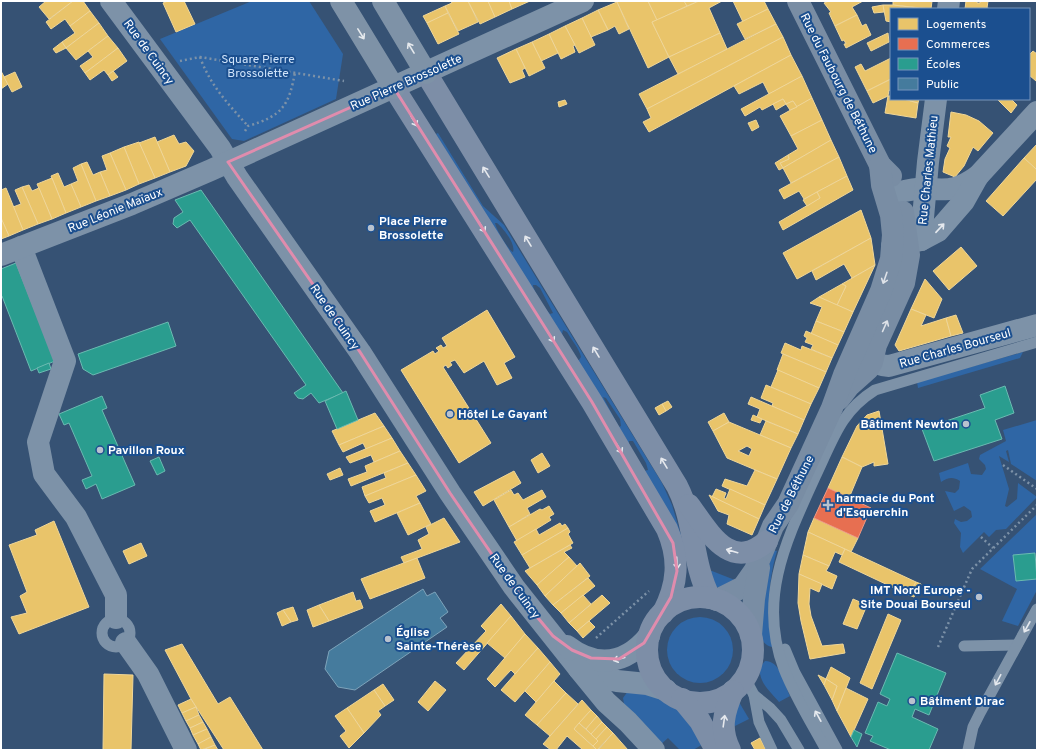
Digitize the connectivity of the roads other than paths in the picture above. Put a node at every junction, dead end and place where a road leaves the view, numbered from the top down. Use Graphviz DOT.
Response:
graph roads {
  1 [pos="111,1"];
  2 [pos="341,1"];
  3 [pos="383,1"];
  4 [pos="583,1"];
  5 [pos="798,1"];
  6 [pos="426,73"];
  7 [pos="394,88"];
  8 [pos="936,100"];
  9 [pos="1037,112"];
  10 [pos="228,162"];
  11 [pos="978,176"];
  12 [pos="926,190"];
  13 [pos="892,194"];
  14 [pos="904,235"];
  15 [pos="11,251"];
  16 [pos="866,325"];
  17 [pos="1035,337"];
  18 [pos="872,362"];
  19 [pos="832,408"];
  20 [pos="683,497"];
  21 [pos="764,550"];
  22 [pos="713,599"];
  23 [pos="775,606"];
  24 [pos="1037,609"];
  25 [pos="663,613"];
  26 [pos="116,618"];
  27 [pos="751,635"];
  28 [pos="553,636"];
  29 [pos="649,636"];
  30 [pos="126,643"];
  31 [pos="1017,645"];
  32 [pos="964,646"];
  33 [pos="579,668"];
  34 [pos="617,681"];
  35 [pos="744,688"];
  36 [pos="674,694"];
  37 [pos="628,722"];
  38 [pos="186,750"];
  39 [pos="654,750"];
  40 [pos="716,750"];
  41 [pos="730,750"];
  42 [pos="772,750"];
  43 [pos="799,750"];
  44 [pos="826,750"];
  45 [pos="837,750"];
  46 [pos="968,750"];
  1 -- 10 [label="street, Rue de Cuincy"];
  2 -- 7 [label="highway, one-way"];
  6 -- 3 [label="highway, one-way"];
  4 -- 6 [label="street, Rue Pierre Brossolette"];
  5 -- 13 [label="street, Rue du Faubourg de Béthune"];
  6 -- 7 [label="street, Rue Pierre Brossolette"];
  20 -- 6 [label="main road, one-way"];
  7 -- 10 [label="street, Rue Pierre Brossolette"];
  7 -- 25 [label="main road, one-way"];
  8 -- 12 [label="street, Rue Charles Mathieu"];
  9 -- 11 [label="street"];
  10 -- 15 [label="street, Rue Léonie Maïaux"];
  10 -- 28 [label="street, Rue de Cuincy"];
  11 -- 12 [label="street"];
  14 -- 11 [label="street, one-way"];
  12 -- 13 [label="street"];
  12 -- 14 [label="street, Rue Charles Mathieu"];
  13 -- 14 [label="street, Rue du Faubourg de Béthune"];
  14 -- 16 [label="street, Rue de Béthune, one-way"];
  18 -- 14 [label="street, Rue de Béthune, one-way"];
  15 -- 26 [label="street"];
  16 -- 18 [label="street, Rue de Béthune"];
  16 -- 19 [label="street, Rue de Béthune"];
  17 -- 18 [label="street, Rue Charles Bourseul"];
  17 -- 23 [label="lane"];
  18 -- 19 [label="street, Rue de Béthune"];
  19 -- 21 [label="street, Rue de Béthune"];
  21 -- 20 [label="main road, one-way"];
  20 -- 22 [label="main road"];
  21 -- 22 [label="street, Rue de Béthune"];
  21 -- 27 [label="street, Rue de Béthune"];
  22 -- 25 [label="main road"];
  22 -- 27 [label="main road"];
  23 -- 44 [label="lane"];
  45 -- 23 [label="lane, one-way"];
  24 -- 31 [label="lane, one-way"];
  25 -- 29 [label="main road"];
  26 -- 30 [label="lane"];
  26 -- 30 [label="lane"];
  27 -- 35 [label="main road"];
  29 -- 28 [label="street, Rue de Cuincy, one-way"];
  28 -- 33 [label="street, Rue de Cuincy"];
  29 -- 36 [label="main road"];
  30 -- 38 [label="street"];
  31 -- 32 [label="lane"];
  31 -- 46 [label="lane, one-way"];
  33 -- 34 [label="street, Rue de Cuincy"];
  33 -- 37 [label="street, Rue de Cuincy"];
  34 -- 36 [label="street, Rue de Cuincy"];
  34 -- 37 [label="street, Rue de Cuincy"];
  35 -- 36 [label="main road"];
  41 -- 35 [label="main road, one-way"];
  35 -- 42 [label="lane"];
  35 -- 43 [label="lane"];
  36 -- 40 [label="main road"];
  37 -- 39 [label="street, Rue de Cuincy"];
}
